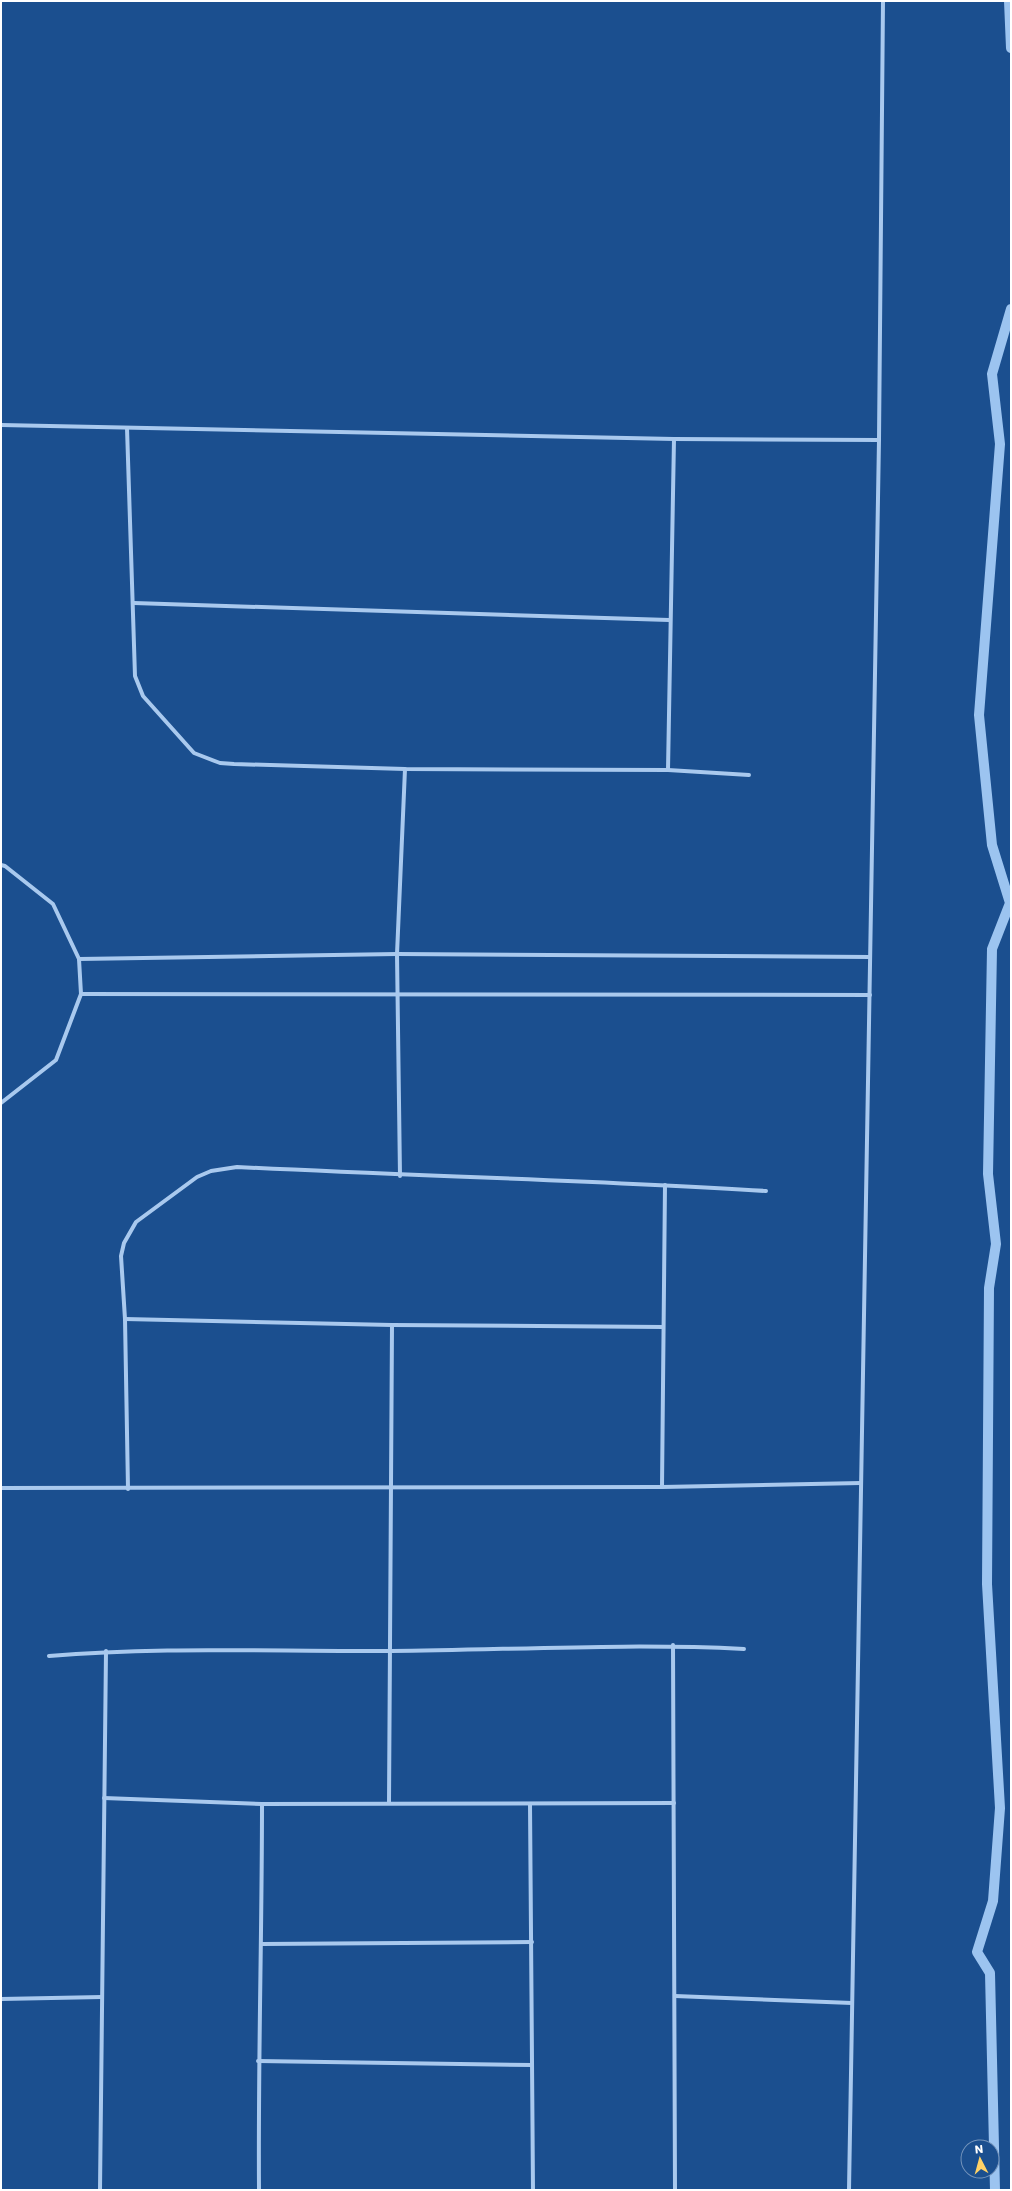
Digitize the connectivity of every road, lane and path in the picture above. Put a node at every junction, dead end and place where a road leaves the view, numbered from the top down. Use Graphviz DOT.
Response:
graph roads {
  1 [pos="883,1"];
  2 [pos="1,426"];
  3 [pos="127,428"];
  4 [pos="674,439"];
  5 [pos="879,440"];
  6 [pos="134,603"];
  7 [pos="669,620"];
  8 [pos="405,769"];
  9 [pos="668,770"];
  10 [pos="749,775"];
  11 [pos="1,865"];
  12 [pos="397,954"];
  13 [pos="870,957"];
  14 [pos="79,959"];
  15 [pos="81,994"];
  16 [pos="398,995"];
  17 [pos="870,996"];
  18 [pos="1,1103"];
  19 [pos="400,1176"];
  20 [pos="665,1185"];
  21 [pos="766,1191"];
  22 [pos="125,1319"];
  23 [pos="392,1326"];
  24 [pos="663,1327"];
  25 [pos="861,1483"];
  26 [pos="662,1487"];
  27 [pos="1,1488"];
  28 [pos="391,1488"];
  29 [pos="128,1489"];
  30 [pos="673,1645"];
  31 [pos="744,1649"];
  32 [pos="106,1651"];
  33 [pos="391,1651"];
  34 [pos="48,1656"];
  35 [pos="104,1798"];
  36 [pos="389,1803"];
  37 [pos="674,1803"];
  38 [pos="262,1804"];
  39 [pos="530,1804"];
  40 [pos="532,1942"];
  41 [pos="262,1944"];
  42 [pos="675,1996"];
  43 [pos="102,1997"];
  44 [pos="1,1999"];
  45 [pos="852,2003"];
  46 [pos="258,2061"];
  47 [pos="532,2065"];
  48 [pos="100,2190"];
  49 [pos="259,2190"];
  50 [pos="533,2190"];
  51 [pos="675,2190"];
  52 [pos="849,2190"];
  1 -- 5 [label="street"];
  2 -- 3 [label="street"];
  3 -- 4 [label="street"];
  3 -- 6 [label="street"];
  4 -- 5 [label="street"];
  4 -- 7 [label="street"];
  5 -- 13 [label="street"];
  6 -- 7 [label="street"];
  6 -- 8 [label="street"];
  7 -- 9 [label="street"];
  8 -- 9 [label="street"];
  8 -- 12 [label="street"];
  9 -- 10 [label="street"];
  11 -- 14 [label="street"];
  12 -- 13 [label="street"];
  12 -- 14 [label="street"];
  12 -- 16 [label="street"];
  13 -- 17 [label="street"];
  14 -- 15 [label="street"];
  15 -- 16 [label="street"];
  15 -- 18 [label="street"];
  16 -- 17 [label="street"];
  16 -- 19 [label="street"];
  17 -- 25 [label="street"];
  19 -- 20 [label="street"];
  19 -- 22 [label="street"];
  20 -- 21 [label="street"];
  20 -- 24 [label="street"];
  22 -- 23 [label="street"];
  22 -- 29 [label="street"];
  23 -- 24 [label="street"];
  23 -- 28 [label="street"];
  24 -- 26 [label="street"];
  25 -- 26 [label="street"];
  25 -- 45 [label="street"];
  26 -- 28 [label="street"];
  27 -- 29 [label="street"];
  28 -- 29 [label="street"];
  28 -- 33 [label="street"];
  30 -- 31 [label="street"];
  30 -- 33 [label="street"];
  30 -- 37 [label="street"];
  32 -- 33 [label="street"];
  32 -- 34 [label="street"];
  32 -- 35 [label="street"];
  33 -- 36 [label="street"];
  35 -- 38 [label="street"];
  35 -- 43 [label="street"];
  36 -- 38 [label="street"];
  36 -- 39 [label="street"];
  37 -- 39 [label="street"];
  37 -- 42 [label="street"];
  38 -- 41 [label="street"];
  39 -- 40 [label="street"];
  40 -- 41 [label="street"];
  40 -- 47 [label="street"];
  41 -- 46 [label="street"];
  42 -- 45 [label="street"];
  42 -- 51 [label="street"];
  43 -- 44 [label="street"];
  43 -- 48 [label="street"];
  45 -- 52 [label="street"];
  46 -- 47 [label="street"];
  46 -- 49 [label="street"];
  47 -- 50 [label="street"];
}
